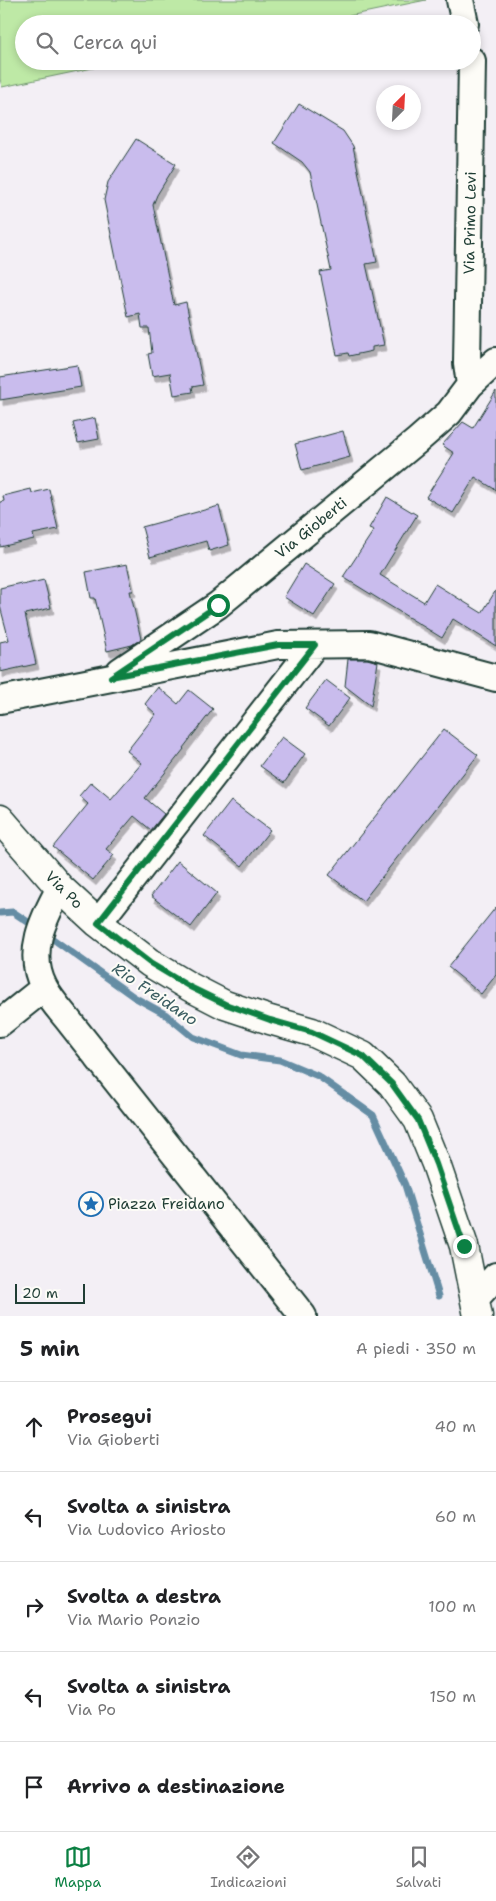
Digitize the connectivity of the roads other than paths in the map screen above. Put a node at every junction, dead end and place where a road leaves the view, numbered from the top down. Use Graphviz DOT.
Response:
graph roads {
  1 [pos="460,0"];
  2 [pos="463,15"];
  3 [pos="472,70"];
  4 [pos="496,361"];
  5 [pos="470,385"];
  6 [pos="315,645"];
  7 [pos="111,677"];
  8 [pos="496,678"];
  9 [pos="0,700"];
  10 [pos="0,819"];
  11 [pos="60,888"];
  12 [pos="98,923"];
  13 [pos="44,988"];
  14 [pos="0,1023"];
  15 [pos="496,1276"];
  16 [pos="477,1308"];
  17 [pos="303,1316"];
  1 -- 2 [label="street"];
  3 -- 5 [label="street, Via Primo Levi"];
  4 -- 5 [label="street, Via Gioberti"];
  5 -- 7 [label="street, Via Gioberti"];
  6 -- 7 [label="street"];
  6 -- 8 [label="street"];
  6 -- 12 [label="street"];
  7 -- 9 [label="street"];
  10 -- 11 [label="street, Via Po"];
  11 -- 12 [label="street, Via Po"];
  11 -- 13 [label="street"];
  12 -- 16 [label="street, Via Po"];
  13 -- 14 [label="street"];
  13 -- 17 [label="street"];
  15 -- 16 [label="street"];
}
